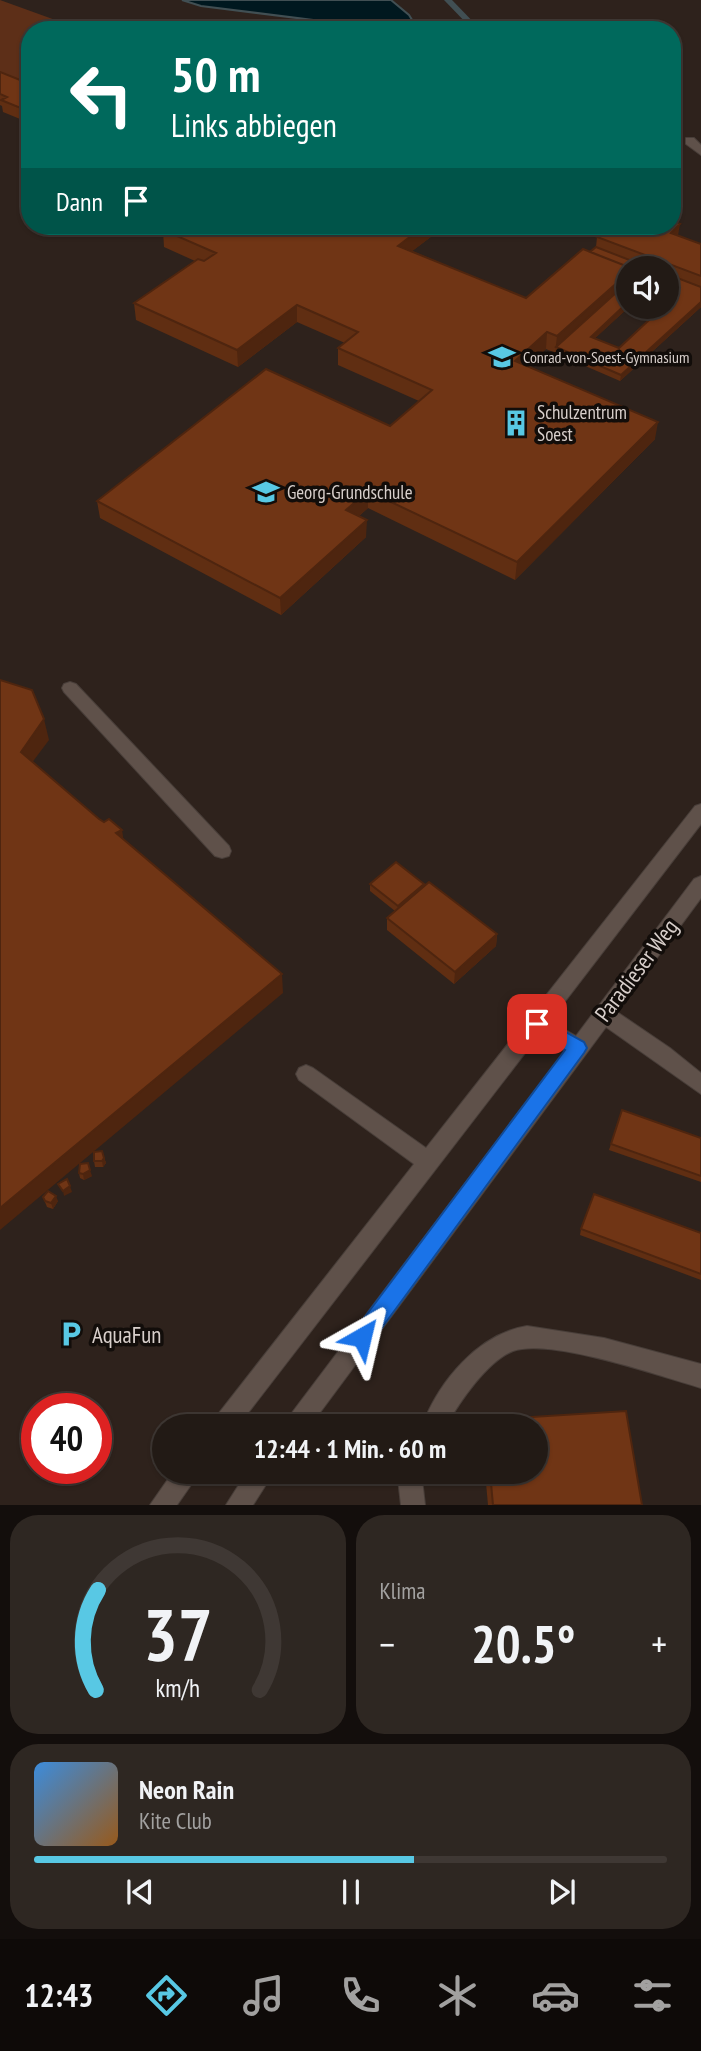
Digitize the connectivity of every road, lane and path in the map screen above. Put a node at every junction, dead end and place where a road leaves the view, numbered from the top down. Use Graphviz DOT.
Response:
graph roads {
  1 [pos="690,141"];
  2 [pos="701,151"];
  3 [pos="70,688"];
  4 [pos="701,811"];
  5 [pos="222,851"];
  6 [pos="701,884"];
  7 [pos="603,1014"];
  8 [pos="537,1024"];
  9 [pos="578,1048"];
  10 [pos="306,1074"];
  11 [pos="701,1085"];
  12 [pos="429,1163"];
  13 [pos="701,1376"];
  14 [pos="232,1414"];
  15 [pos="305,1414"];
  16 [pos="439,1414"];
  17 [pos="179,1484"];
  18 [pos="253,1484"];
  19 [pos="411,1484"];
  20 [pos="162,1505"];
  21 [pos="237,1505"];
  22 [pos="413,1505"];
  1 -- 2 [label="street"];
  3 -- 5 [label="street"];
  4 -- 8 [label="street"];
  6 -- 7 [label="street, Paradieser Weg"];
  7 -- 9 [label="street, Paradieser Weg"];
  7 -- 11 [label="street"];
  8 -- 9 [label="street"];
  8 -- 12 [label="street"];
  9 -- 15 [label="street, Paradieser Weg"];
  10 -- 12 [label="street"];
  12 -- 14 [label="street"];
  13 -- 16 [label="street"];
  17 -- 20 [label="street"];
  18 -- 21 [label="street"];
  19 -- 22 [label="street"];
}
